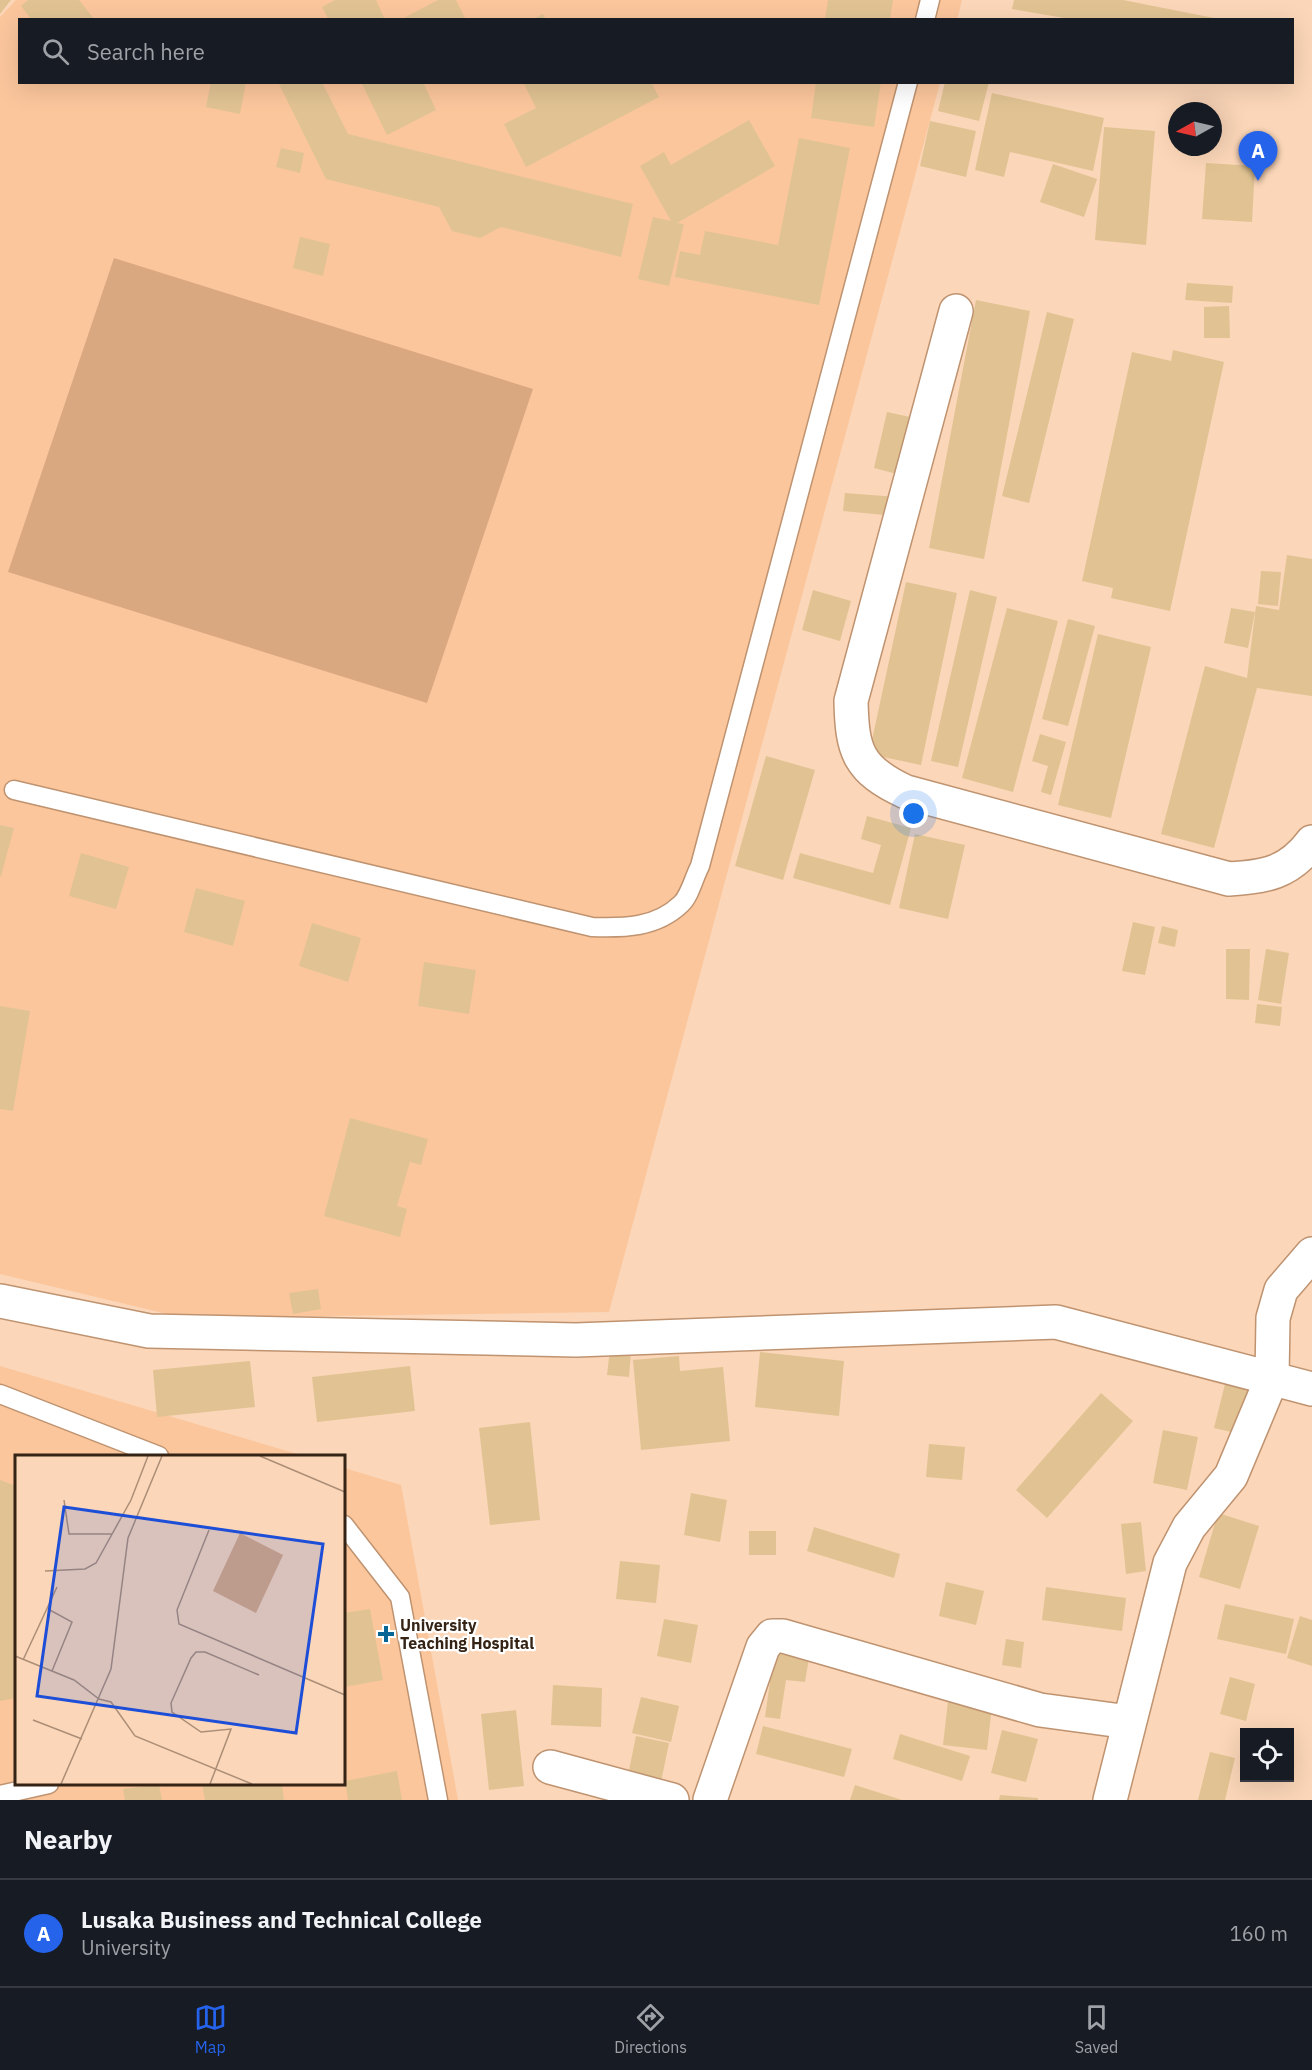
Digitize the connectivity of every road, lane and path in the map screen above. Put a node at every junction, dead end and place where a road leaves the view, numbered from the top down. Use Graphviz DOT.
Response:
graph roads {
  1 [pos="930,0"];
  2 [pos="926,18"];
  3 [pos="907,84"];
  4 [pos="956,311"];
  5 [pos="14,790"];
  6 [pos="1312,842"];
  7 [pos="1312,1254"];
  8 [pos="0,1301"];
  9 [pos="1272,1378"];
  10 [pos="1312,1389"];
  11 [pos="0,1394"];
  12 [pos="134,1452"];
  13 [pos="153,1455"];
  14 [pos="345,1526"];
  15 [pos="1129,1722"];
  16 [pos="550,1767"];
  17 [pos="45,1785"];
  18 [pos="0,1795"];
  19 [pos="438,1800"];
  20 [pos="672,1800"];
  21 [pos="710,1800"];
  22 [pos="1110,1800"];
  1 -- 2 [label="lane"];
  3 -- 5 [label="lane"];
  4 -- 6 [label="street"];
  7 -- 9 [label="street"];
  8 -- 9 [label="street"];
  9 -- 10 [label="street"];
  9 -- 15 [label="street"];
  11 -- 12 [label="lane"];
  12 -- 13 [label="lane"];
  14 -- 19 [label="lane"];
  15 -- 21 [label="street"];
  15 -- 22 [label="street"];
  16 -- 20 [label="street"];
  17 -- 18 [label="lane"];
}
